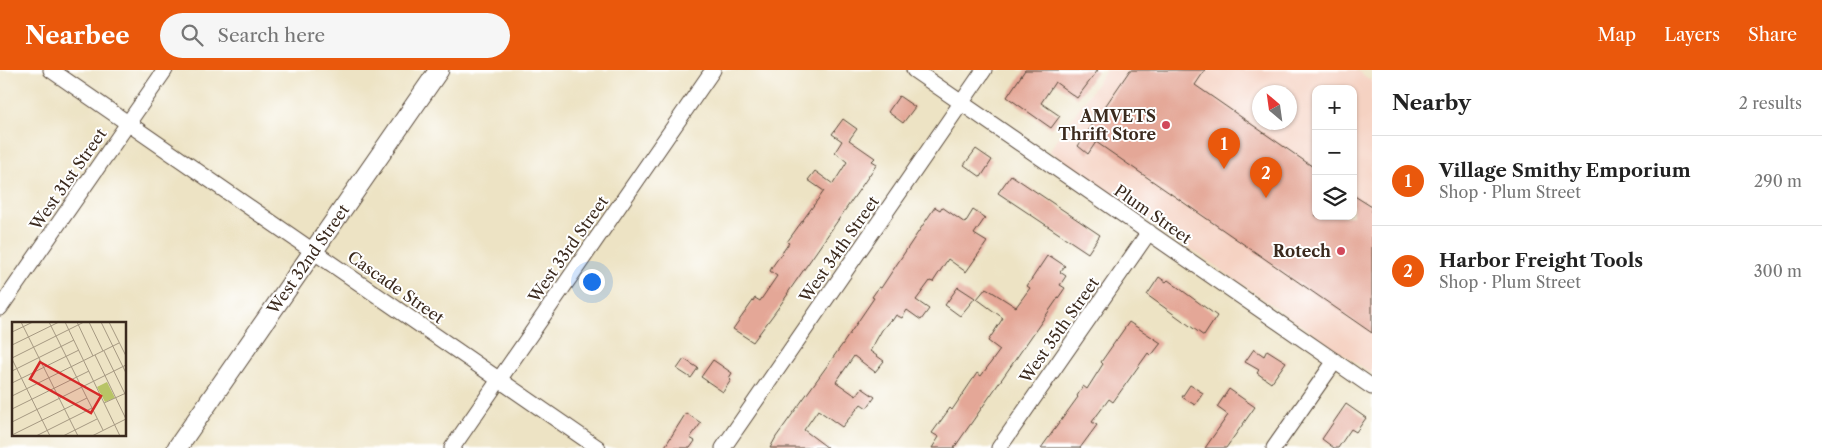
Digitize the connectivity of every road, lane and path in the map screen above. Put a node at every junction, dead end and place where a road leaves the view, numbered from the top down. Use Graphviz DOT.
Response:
graph roads {
  1 [pos="51,70"];
  2 [pos="165,70"];
  3 [pos="439,70"];
  4 [pos="712,70"];
  5 [pos="914,70"];
  6 [pos="984,70"];
  7 [pos="962,103"];
  8 [pos="128,122"];
  9 [pos="1149,232"];
  10 [pos="313,250"];
  11 [pos="0,308"];
  12 [pos="1334,360"];
  13 [pos="498,380"];
  14 [pos="1372,386"];
  15 [pos="178,448"];
  16 [pos="452,448"];
  17 [pos="598,448"];
  18 [pos="723,448"];
  19 [pos="999,448"];
  20 [pos="1274,448"];
  1 -- 8 [label="street, Cascade Street"];
  2 -- 8 [label="street, West 31st Street"];
  3 -- 10 [label="street, West 32nd Street"];
  4 -- 13 [label="street, West 33rd Street"];
  5 -- 7 [label="street, Plum Street"];
  6 -- 7 [label="street, West 34th Street"];
  7 -- 9 [label="street, Plum Street"];
  7 -- 18 [label="street, West 34th Street"];
  8 -- 10 [label="street, Cascade Street"];
  8 -- 11 [label="street, West 31st Street"];
  9 -- 12 [label="street, Plum Street"];
  9 -- 19 [label="street, West 35th Street"];
  10 -- 13 [label="street, Cascade Street"];
  10 -- 15 [label="street, West 32nd Street"];
  12 -- 14 [label="street, Plum Street"];
  12 -- 20 [label="street"];
  13 -- 16 [label="street, West 33rd Street"];
  13 -- 17 [label="street, Cascade Street"];
}
